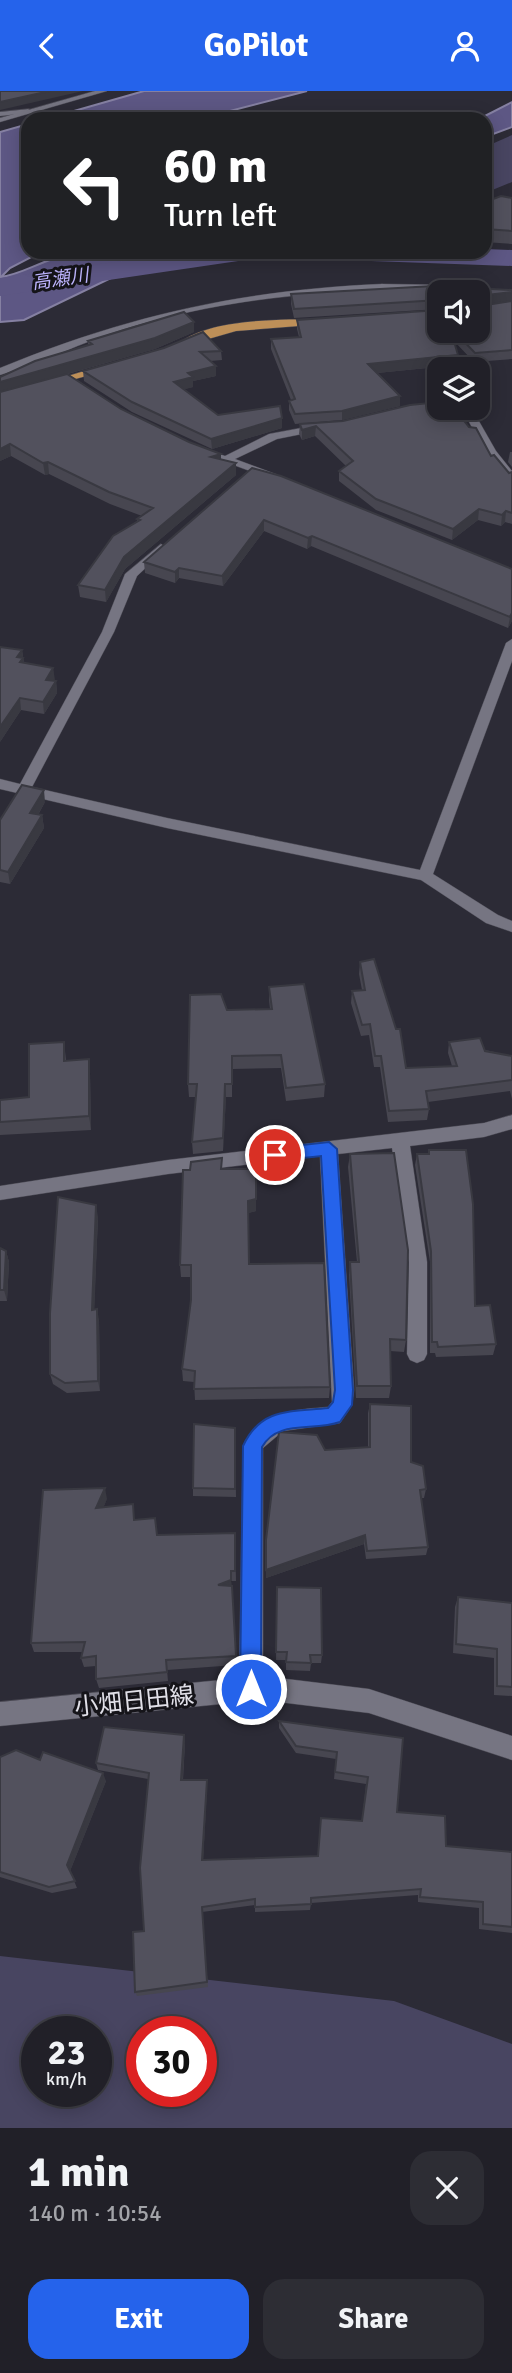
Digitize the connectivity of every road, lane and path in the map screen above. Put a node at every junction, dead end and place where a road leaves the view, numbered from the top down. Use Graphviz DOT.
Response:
graph roads {
  1 [pos="103,91"];
  2 [pos="26,111"];
  3 [pos="23,112"];
  4 [pos="21,113"];
  5 [pos="0,114"];
  6 [pos="0,120"];
  7 [pos="512,294"];
  8 [pos="335,322"];
  9 [pos="172,348"];
  10 [pos="121,363"];
  11 [pos="0,372"];
  12 [pos="68,377"];
  13 [pos="34,388"];
  14 [pos="88,390"];
  15 [pos="473,420"];
  16 [pos="331,427"];
  17 [pos="189,445"];
  18 [pos="228,459"];
  19 [pos="512,479"];
  20 [pos="290,484"];
  21 [pos="172,539"];
  22 [pos="512,643"];
  23 [pos="0,784"];
  24 [pos="24,789"];
  25 [pos="425,876"];
  26 [pos="512,927"];
  27 [pos="512,1122"];
  28 [pos="400,1140"];
  29 [pos="329,1149"];
  30 [pos="0,1193"];
  31 [pos="418,1354"];
  32 [pos="251,1689"];
  33 [pos="0,1714"];
  34 [pos="512,1748"];
  1 -- 2 [label="street"];
  2 -- 3 [label="street"];
  2 -- 5 [label="street"];
  4 -- 6 [label="street"];
  7 -- 11 [label="street"];
  8 -- 9 [label="main road"];
  10 -- 12 [label="main road"];
  12 -- 13 [label="main road"];
  12 -- 14 [label="street"];
  15 -- 19 [label="street"];
  16 -- 18 [label="street"];
  17 -- 18 [label="street"];
  18 -- 20 [label="street"];
  21 -- 24 [label="street"];
  22 -- 25 [label="street"];
  23 -- 24 [label="street"];
  24 -- 25 [label="street"];
  25 -- 26 [label="street"];
  27 -- 28 [label="street"];
  28 -- 29 [label="street"];
  28 -- 31 [label="street"];
  29 -- 30 [label="street"];
  29 -- 32 [label="street"];
  32 -- 33 [label="street, 小畑日田線"];
  32 -- 34 [label="street, 小畑日田線"];
}
